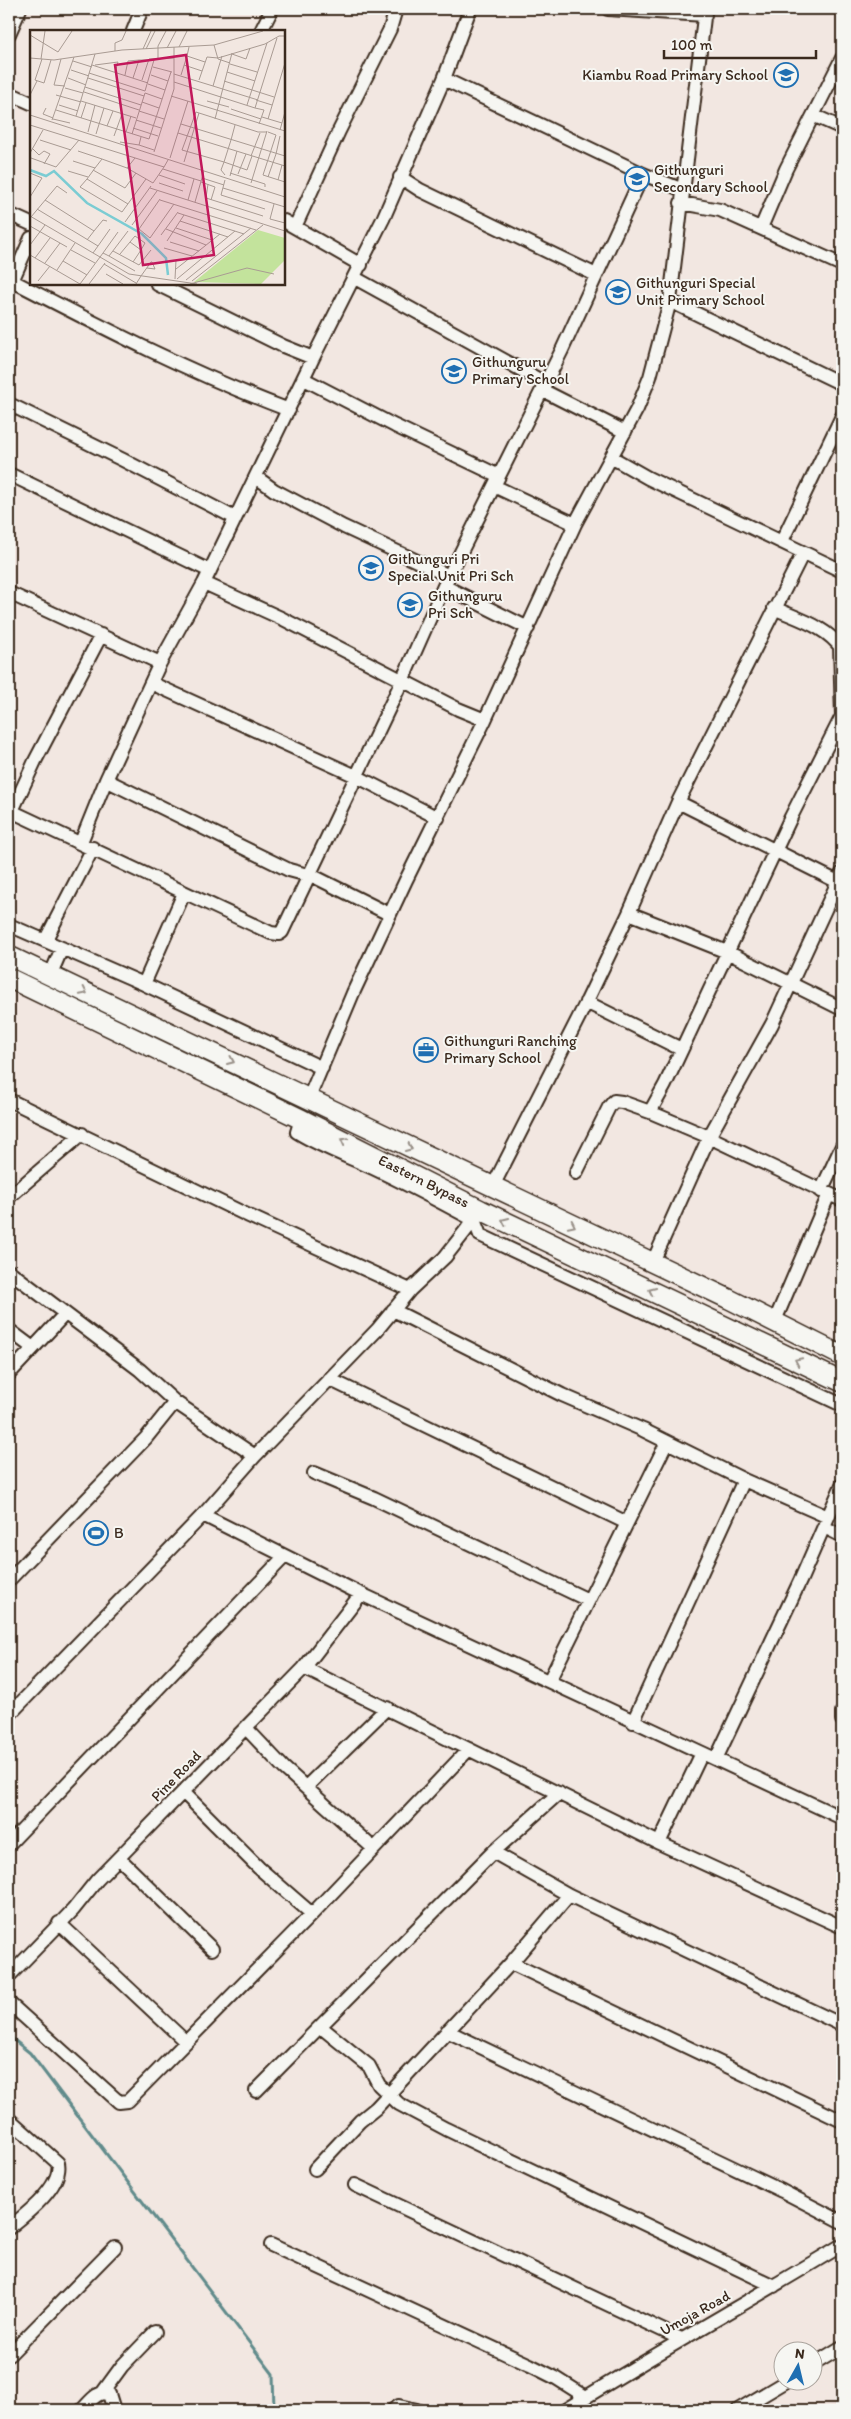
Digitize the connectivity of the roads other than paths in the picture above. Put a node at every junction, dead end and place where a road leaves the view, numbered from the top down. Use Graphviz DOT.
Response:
graph roads {
  1 [pos="20,9"];
  2 [pos="142,9"];
  3 [pos="272,9"];
  4 [pos="396,9"];
  5 [pos="470,9"];
  6 [pos="608,9"];
  7 [pos="624,9"];
  8 [pos="705,12"];
  9 [pos="133,30"];
  10 [pos="262,30"];
  11 [pos="9,34"];
  12 [pos="842,58"];
  13 [pos="444,79"];
  14 [pos="9,93"];
  15 [pos="30,103"];
  16 [pos="815,116"];
  17 [pos="842,128"];
  18 [pos="643,174"];
  19 [pos="400,177"];
  20 [pos="682,196"];
  21 [pos="9,214"];
  22 [pos="30,224"];
  23 [pos="290,224"];
  24 [pos="761,228"];
  25 [pos="30,240"];
  26 [pos="842,264"];
  27 [pos="361,265"];
  28 [pos="596,275"];
  29 [pos="355,278"];
  30 [pos="10,283"];
  31 [pos="159,285"];
  32 [pos="670,300"];
  33 [pos="313,358"];
  34 [pos="304,379"];
  35 [pos="842,384"];
  36 [pos="544,386"];
  37 [pos="9,404"];
  38 [pos="289,410"];
  39 [pos="842,416"];
  40 [pos="625,432"];
  41 [pos="611,457"];
  42 [pos="9,474"];
  43 [pos="256,477"];
  44 [pos="496,481"];
  45 [pos="235,518"];
  46 [pos="575,524"];
  47 [pos="782,541"];
  48 [pos="803,553"];
  49 [pos="210,571"];
  50 [pos="842,571"];
  51 [pos="446,581"];
  52 [pos="204,583"];
  53 [pos="9,593"];
  54 [pos="774,608"];
  55 [pos="528,628"];
  56 [pos="101,636"];
  57 [pos="841,647"];
  58 [pos="160,663"];
  59 [pos="402,681"];
  60 [pos="151,683"];
  61 [pos="842,717"];
  62 [pos="485,720"];
  63 [pos="356,776"];
  64 [pos="106,780"];
  65 [pos="678,802"];
  66 [pos="11,811"];
  67 [pos="438,818"];
  68 [pos="81,842"];
  69 [pos="93,848"];
  70 [pos="775,850"];
  71 [pos="307,876"];
  72 [pos="841,880"];
  73 [pos="184,892"];
  74 [pos="629,913"];
  75 [pos="390,914"];
  76 [pos="9,925"];
  77 [pos="45,941"];
  78 [pos="62,948"];
  79 [pos="727,952"];
  80 [pos="9,956"];
  81 [pos="50,976"];
  82 [pos="9,978"];
  83 [pos="144,984"];
  84 [pos="791,984"];
  85 [pos="586,1002"];
  86 [pos="842,1009"];
  87 [pos="682,1049"];
  88 [pos="322,1068"];
  89 [pos="9,1100"];
  90 [pos="308,1100"];
  91 [pos="650,1112"];
  92 [pos="301,1119"];
  93 [pos="82,1134"];
  94 [pos="709,1137"];
  95 [pos="842,1146"];
  96 [pos="430,1158"];
  97 [pos="576,1173"];
  98 [pos="419,1179"];
  99 [pos="492,1188"];
  100 [pos="825,1192"];
  101 [pos="9,1197"];
  102 [pos="842,1200"];
  103 [pos="478,1215"];
  104 [pos="652,1264"];
  105 [pos="9,1271"];
  106 [pos="619,1275"];
  107 [pos="410,1290"];
  108 [pos="608,1294"];
  109 [pos="393,1310"];
  110 [pos="65,1314"];
  111 [pos="774,1323"];
  112 [pos="9,1330"];
  113 [pos="33,1348"];
  114 [pos="842,1356"];
  115 [pos="9,1374"];
  116 [pos="330,1379"];
  117 [pos="842,1382"];
  118 [pos="175,1402"];
  119 [pos="842,1406"];
  120 [pos="667,1442"];
  121 [pos="255,1456"];
  122 [pos="314,1473"];
  123 [pos="744,1480"];
  124 [pos="842,1485"];
  125 [pos="203,1515"];
  126 [pos="826,1522"];
  127 [pos="627,1523"];
  128 [pos="842,1536"];
  129 [pos="284,1557"];
  130 [pos="9,1580"];
  131 [pos="361,1594"];
  132 [pos="588,1600"];
  133 [pos="304,1668"];
  134 [pos="549,1681"];
  135 [pos="387,1708"];
  136 [pos="842,1712"];
  137 [pos="9,1715"];
  138 [pos="842,1720"];
  139 [pos="633,1722"];
  140 [pos="246,1728"];
  141 [pos="469,1749"];
  142 [pos="702,1753"];
  143 [pos="716,1759"];
  144 [pos="306,1787"];
  145 [pos="183,1792"];
  146 [pos="559,1793"];
  147 [pos="842,1818"];
  148 [pos="659,1842"];
  149 [pos="9,1844"];
  150 [pos="373,1848"];
  151 [pos="493,1852"];
  152 [pos="119,1858"];
  153 [pos="570,1895"];
  154 [pos="312,1914"];
  155 [pos="59,1923"];
  156 [pos="842,1927"];
  157 [pos="212,1949"];
  158 [pos="511,1963"];
  159 [pos="9,1976"];
  160 [pos="9,2003"];
  161 [pos="842,2025"];
  162 [pos="322,2027"];
  163 [pos="447,2031"];
  164 [pos="186,2042"];
  165 [pos="256,2091"];
  166 [pos="388,2095"];
  167 [pos="9,2119"];
  168 [pos="842,2121"];
  169 [pos="315,2169"];
  170 [pos="355,2186"];
  171 [pos="842,2222"];
  172 [pos="9,2228"];
  173 [pos="272,2245"];
  174 [pos="842,2245"];
  175 [pos="115,2247"];
  176 [pos="774,2286"];
  177 [pos="155,2332"];
  178 [pos="681,2339"];
  179 [pos="842,2347"];
  180 [pos="9,2355"];
  181 [pos="824,2358"];
  182 [pos="774,2389"];
  183 [pos="103,2392"];
  184 [pos="586,2397"];
  185 [pos="82,2410"];
  186 [pos="114,2410"];
  187 [pos="393,2410"];
  188 [pos="418,2410"];
  189 [pos="565,2410"];
  190 [pos="738,2410"];
  1 -- 11 [label="street"];
  2 -- 9 [label="street"];
  3 -- 10 [label="street"];
  4 -- 23 [label="street"];
  5 -- 13 [label="street"];
  6 -- 7 [label="street"];
  7 -- 8 [label="street"];
  8 -- 20 [label="street"];
  12 -- 16 [label="street"];
  13 -- 18 [label="street"];
  13 -- 19 [label="street"];
  14 -- 15 [label="street"];
  16 -- 17 [label="street"];
  16 -- 24 [label="street"];
  18 -- 20 [label="street"];
  18 -- 28 [label="street"];
  19 -- 27 [label="street"];
  19 -- 28 [label="street"];
  20 -- 24 [label="street"];
  20 -- 32 [label="street"];
  21 -- 22 [label="street"];
  23 -- 27 [label="street"];
  24 -- 26 [label="street"];
  25 -- 30 [label="street"];
  27 -- 29 [label="street"];
  28 -- 36 [label="street"];
  29 -- 33 [label="street"];
  29 -- 36 [label="street"];
  30 -- 38 [label="street"];
  31 -- 33 [label="street"];
  32 -- 35 [label="street"];
  32 -- 40 [label="street"];
  33 -- 34 [label="street"];
  34 -- 38 [label="street"];
  34 -- 44 [label="street"];
  36 -- 40 [label="street"];
  36 -- 44 [label="street"];
  37 -- 45 [label="street"];
  38 -- 43 [label="street"];
  39 -- 47 [label="street"];
  40 -- 41 [label="street"];
  41 -- 46 [label="street"];
  41 -- 47 [label="street"];
  42 -- 49 [label="street"];
  43 -- 45 [label="street"];
  43 -- 51 [label="street"];
  44 -- 46 [label="street"];
  44 -- 51 [label="street"];
  45 -- 49 [label="street"];
  46 -- 55 [label="street"];
  47 -- 48 [label="street"];
  48 -- 50 [label="street"];
  48 -- 54 [label="street"];
  49 -- 52 [label="street"];
  51 -- 55 [label="street"];
  51 -- 59 [label="street"];
  52 -- 58 [label="street"];
  52 -- 59 [label="street"];
  53 -- 56 [label="street"];
  54 -- 57 [label="street"];
  54 -- 65 [label="street"];
  55 -- 62 [label="street"];
  56 -- 58 [label="street"];
  56 -- 66 [label="street"];
  57 -- 61 [label="street"];
  58 -- 60 [label="street"];
  59 -- 62 [label="street"];
  59 -- 63 [label="street"];
  60 -- 63 [label="street"];
  60 -- 64 [label="street"];
  61 -- 70 [label="street"];
  62 -- 67 [label="street"];
  63 -- 67 [label="street"];
  63 -- 71 [label="street"];
  64 -- 68 [label="street"];
  64 -- 71 [label="street"];
  65 -- 70 [label="street"];
  65 -- 74 [label="street"];
  66 -- 68 [label="street"];
  67 -- 75 [label="street"];
  68 -- 69 [label="street"];
  69 -- 73 [label="street"];
  69 -- 77 [label="street"];
  70 -- 72 [label="street"];
  70 -- 79 [label="street"];
  71 -- 73 [label="street"];
  71 -- 75 [label="street"];
  72 -- 84 [label="street"];
  73 -- 83 [label="street"];
  74 -- 79 [label="street"];
  74 -- 85 [label="street"];
  75 -- 88 [label="street"];
  76 -- 77 [label="street"];
  77 -- 78 [label="street"];
  78 -- 81 [label="street"];
  78 -- 83 [label="street"];
  79 -- 84 [label="street"];
  79 -- 87 [label="street"];
  80 -- 81 [label="main road, Eastern Bypass"];
  81 -- 90 [label="main road, Eastern Bypass, one-way"];
  82 -- 92 [label="main road, Eastern Bypass"];
  83 -- 88 [label="street"];
  84 -- 86 [label="street"];
  84 -- 94 [label="street"];
  85 -- 87 [label="street"];
  85 -- 99 [label="street"];
  87 -- 91 [label="street"];
  88 -- 90 [label="street"];
  89 -- 93 [label="street"];
  90 -- 96 [label="main road, Eastern Bypass, one-way"];
  91 -- 94 [label="street"];
  91 -- 97 [label="street"];
  98 -- 92 [label="main road, Eastern Bypass, one-way"];
  92 -- 103 [label="street"];
  93 -- 101 [label="street"];
  93 -- 107 [label="street"];
  94 -- 100 [label="street"];
  94 -- 104 [label="street"];
  95 -- 100 [label="street"];
  96 -- 98 [label="main road"];
  96 -- 99 [label="main road, Eastern Bypass"];
  98 -- 103 [label="main road, Eastern Bypass"];
  99 -- 104 [label="main road, Eastern Bypass, one-way"];
  100 -- 102 [label="street"];
  100 -- 111 [label="street"];
  106 -- 103 [label="main road, Eastern Bypass, one-way"];
  103 -- 107 [label="street"];
  103 -- 108 [label="street"];
  104 -- 111 [label="main road, Eastern Bypass"];
  105 -- 110 [label="street"];
  106 -- 108 [label="street"];
  117 -- 106 [label="main road, Eastern Bypass, one-way"];
  107 -- 109 [label="street"];
  108 -- 119 [label="street"];
  109 -- 116 [label="street"];
  109 -- 120 [label="street"];
  110 -- 113 [label="street"];
  110 -- 118 [label="street"];
  111 -- 114 [label="main road, Eastern Bypass"];
  112 -- 113 [label="street"];
  113 -- 115 [label="street"];
  116 -- 121 [label="street"];
  116 -- 127 [label="street"];
  118 -- 121 [label="street"];
  118 -- 130 [label="street"];
  120 -- 123 [label="street"];
  120 -- 127 [label="street"];
  121 -- 125 [label="street"];
  122 -- 132 [label="street"];
  123 -- 126 [label="street"];
  123 -- 139 [label="street"];
  124 -- 126 [label="street"];
  125 -- 129 [label="street"];
  125 -- 137 [label="street"];
  126 -- 128 [label="street"];
  126 -- 143 [label="street"];
  127 -- 132 [label="street"];
  129 -- 131 [label="street"];
  129 -- 149 [label="street"];
  131 -- 133 [label="street, Pine Road"];
  131 -- 134 [label="street"];
  132 -- 134 [label="street"];
  133 -- 135 [label="street"];
  133 -- 140 [label="street, Pine Road"];
  134 -- 139 [label="street"];
  135 -- 141 [label="street"];
  135 -- 144 [label="street"];
  136 -- 138 [label="street"];
  139 -- 142 [label="street"];
  140 -- 144 [label="street"];
  140 -- 145 [label="street, Pine Road"];
  141 -- 146 [label="street"];
  141 -- 150 [label="street"];
  142 -- 143 [label="street"];
  142 -- 148 [label="street"];
  143 -- 147 [label="street"];
  144 -- 150 [label="street"];
  145 -- 152 [label="street, Pine Road"];
  145 -- 154 [label="street"];
  146 -- 148 [label="street"];
  146 -- 151 [label="street"];
  148 -- 156 [label="street"];
  150 -- 154 [label="street"];
  151 -- 153 [label="street"];
  151 -- 162 [label="street"];
  152 -- 155 [label="street, Pine Road"];
  152 -- 157 [label="street"];
  153 -- 158 [label="street"];
  153 -- 161 [label="street"];
  154 -- 164 [label="street"];
  155 -- 159 [label="street, Pine Road"];
  155 -- 164 [label="street"];
  158 -- 163 [label="street"];
  158 -- 168 [label="street"];
  160 -- 164 [label="street"];
  162 -- 165 [label="street"];
  162 -- 166 [label="street"];
  163 -- 166 [label="street"];
  163 -- 171 [label="street"];
  166 -- 169 [label="street"];
  166 -- 176 [label="street"];
  167 -- 172 [label="street"];
  170 -- 178 [label="street"];
  173 -- 184 [label="street"];
  174 -- 176 [label="street, Umoja Road"];
  175 -- 180 [label="street"];
  176 -- 178 [label="street, Umoja Road"];
  177 -- 183 [label="street"];
  178 -- 184 [label="street, Umoja Road"];
  179 -- 181 [label="street"];
  182 -- 190 [label="street"];
  183 -- 185 [label="street"];
  183 -- 186 [label="street"];
  184 -- 189 [label="street, Umoja Road"];
  187 -- 188 [label="street"];
}
